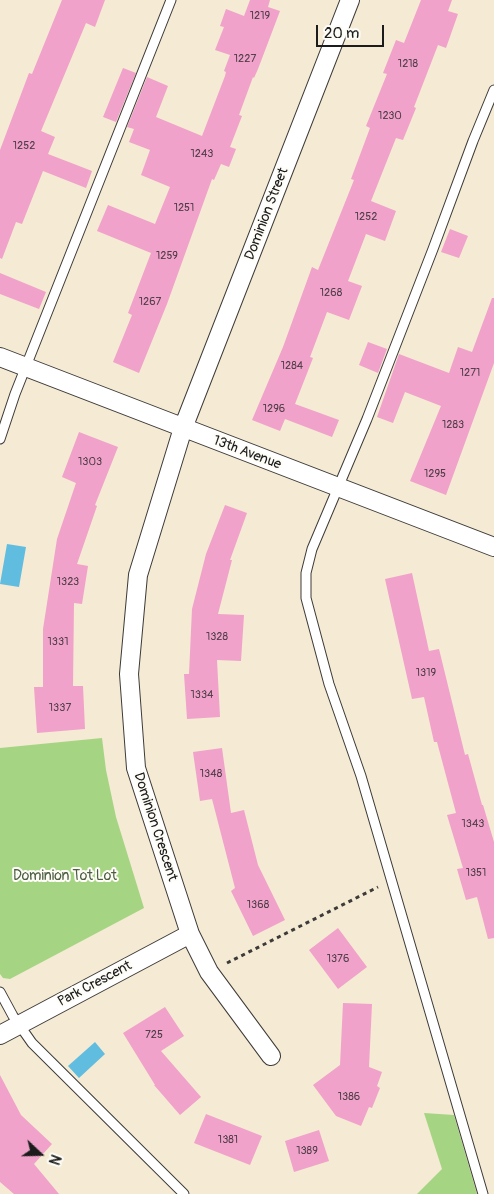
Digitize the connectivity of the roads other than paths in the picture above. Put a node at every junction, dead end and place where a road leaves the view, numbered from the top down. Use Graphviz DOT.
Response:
graph roads {
  1 [pos="171,0"];
  2 [pos="350,0"];
  3 [pos="494,90"];
  4 [pos="0,357"];
  5 [pos="26,367"];
  6 [pos="183,428"];
  7 [pos="0,439"];
  8 [pos="337,488"];
  9 [pos="494,547"];
  10 [pos="190,934"];
  11 [pos="0,992"];
  12 [pos="20,1024"];
  13 [pos="0,1035"];
  14 [pos="271,1056"];
  15 [pos="184,1194"];
  16 [pos="484,1194"];
  1 -- 5 [label="lane"];
  2 -- 6 [label="street, Dominion Street"];
  3 -- 8 [label="lane"];
  4 -- 5 [label="street, 13th Avenue"];
  5 -- 6 [label="street, 13th Avenue"];
  5 -- 7 [label="lane"];
  6 -- 8 [label="street, 13th Avenue"];
  6 -- 10 [label="street, Dominion Crescent"];
  8 -- 9 [label="street, 13th Avenue"];
  8 -- 16 [label="lane"];
  10 -- 12 [label="street, Park Crescent"];
  10 -- 14 [label="street, Dominion Crescent"];
  11 -- 12 [label="lane"];
  12 -- 13 [label="street, Park Crescent"];
  12 -- 15 [label="lane"];
}
